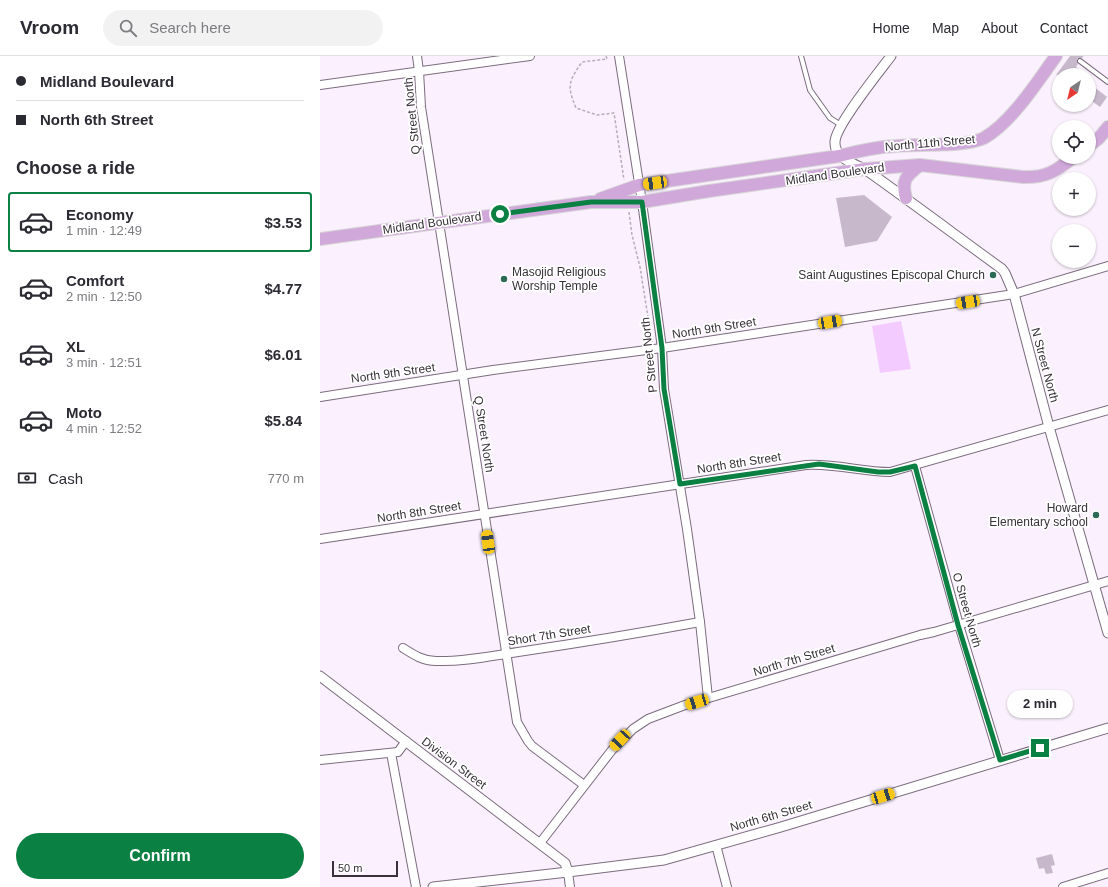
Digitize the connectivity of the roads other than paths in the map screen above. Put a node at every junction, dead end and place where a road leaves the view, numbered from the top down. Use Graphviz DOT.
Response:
graph roads {
  1 [pos="417,56"];
  2 [pos="530,56"];
  3 [pos="620,56"];
  4 [pos="801,56"];
  5 [pos="891,56"];
  6 [pos="1056,56"];
  7 [pos="1080,61"];
  8 [pos="419,71"];
  9 [pos="1108,82"];
  10 [pos="320,85"];
  11 [pos="841,125"];
  12 [pos="1108,127"];
  13 [pos="1096,140"];
  14 [pos="840,156"];
  15 [pos="1063,164"];
  16 [pos="920,165"];
  17 [pos="865,169"];
  18 [pos="639,185"];
  19 [pos="906,198"];
  20 [pos="591,202"];
  21 [pos="642,202"];
  22 [pos="439,222"];
  23 [pos="320,239"];
  24 [pos="1108,266"];
  25 [pos="1014,294"];
  26 [pos="662,348"];
  27 [pos="462,375"];
  28 [pos="320,396"];
  29 [pos="1108,410"];
  30 [pos="1049,427"];
  31 [pos="915,466"];
  32 [pos="680,484"];
  33 [pos="484,514"];
  34 [pos="320,539"];
  35 [pos="1108,581"];
  36 [pos="1094,585"];
  37 [pos="700,622"];
  38 [pos="958,625"];
  39 [pos="1108,633"];
  40 [pos="404,648"];
  41 [pos="506,654"];
  42 [pos="320,676"];
  43 [pos="708,698"];
  44 [pos="1108,728"];
  45 [pos="406,742"];
  46 [pos="391,753"];
  47 [pos="320,760"];
  48 [pos="1000,760"];
  49 [pos="584,785"];
  50 [pos="540,843"];
  51 [pos="716,845"];
  52 [pos="568,872"];
  53 [pos="1108,873"];
  54 [pos="416,887"];
  55 [pos="433,887"];
  56 [pos="570,887"];
  57 [pos="727,887"];
  58 [pos="1063,887"];
  1 -- 8 [label="street, Q Street North"];
  2 -- 8 [label="street"];
  3 -- 18 [label="street, P Street North"];
  4 -- 11 [label="lane"];
  5 -- 11 [label="street"];
  6 -- 14 [label="main road, North 11th Street"];
  7 -- 9 [label="lane"];
  8 -- 10 [label="street"];
  8 -- 22 [label="street, Q Street North"];
  11 -- 14 [label="street"];
  12 -- 13 [label="main road"];
  14 -- 17 [label="street, N Street North"];
  14 -- 18 [label="main road, Midland Boulevard"];
  15 -- 16 [label="main road, Midland Boulevard"];
  16 -- 17 [label="main road, Midland Boulevard"];
  16 -- 19 [label="main road"];
  17 -- 19 [label="street, N Street North"];
  17 -- 21 [label="main road, Midland Boulevard"];
  18 -- 20 [label="main road, Midland Boulevard"];
  18 -- 21 [label="street, P Street North"];
  19 -- 25 [label="street, N Street North"];
  20 -- 21 [label="main road, Midland Boulevard"];
  20 -- 22 [label="main road, Midland Boulevard"];
  21 -- 26 [label="street, P Street North"];
  22 -- 23 [label="main road, Midland Boulevard"];
  22 -- 27 [label="street, Q Street North"];
  24 -- 25 [label="street, North 9th Street"];
  25 -- 26 [label="street, North 9th Street"];
  25 -- 30 [label="street, N Street North"];
  26 -- 27 [label="street, North 9th Street"];
  26 -- 32 [label="street, P Street North"];
  27 -- 28 [label="street, North 9th Street"];
  27 -- 33 [label="street, Q Street North"];
  29 -- 30 [label="street, North 8th Street"];
  30 -- 31 [label="street, North 8th Street"];
  30 -- 36 [label="street, N Street North"];
  31 -- 32 [label="street, North 8th Street"];
  31 -- 38 [label="street, O Street North"];
  32 -- 33 [label="street, North 8th Street"];
  32 -- 37 [label="street, P Street North"];
  33 -- 34 [label="street, North 8th Street"];
  33 -- 41 [label="street, Q Street North"];
  35 -- 36 [label="street, North 7th Street"];
  36 -- 38 [label="street, North 7th Street"];
  36 -- 39 [label="street, N Street North"];
  37 -- 41 [label="street, Short 7th Street"];
  37 -- 43 [label="street, P Street North"];
  38 -- 43 [label="street, North 7th Street"];
  38 -- 48 [label="street, O Street North"];
  40 -- 41 [label="street, Short 7th Street"];
  41 -- 49 [label="street, Q Street North"];
  42 -- 45 [label="street, Division Street"];
  43 -- 49 [label="street, North 7th Street"];
  44 -- 48 [label="street, North 6th Street"];
  45 -- 46 [label="street"];
  45 -- 50 [label="street, Division Street"];
  46 -- 47 [label="street"];
  46 -- 54 [label="street"];
  48 -- 51 [label="street, North 6th Street"];
  49 -- 50 [label="street, North 7th Street"];
  50 -- 52 [label="street, Division Street"];
  51 -- 52 [label="street, North 6th Street"];
  51 -- 57 [label="street"];
  52 -- 55 [label="street, North 6th Street"];
  52 -- 56 [label="street"];
  53 -- 58 [label="street"];
}
